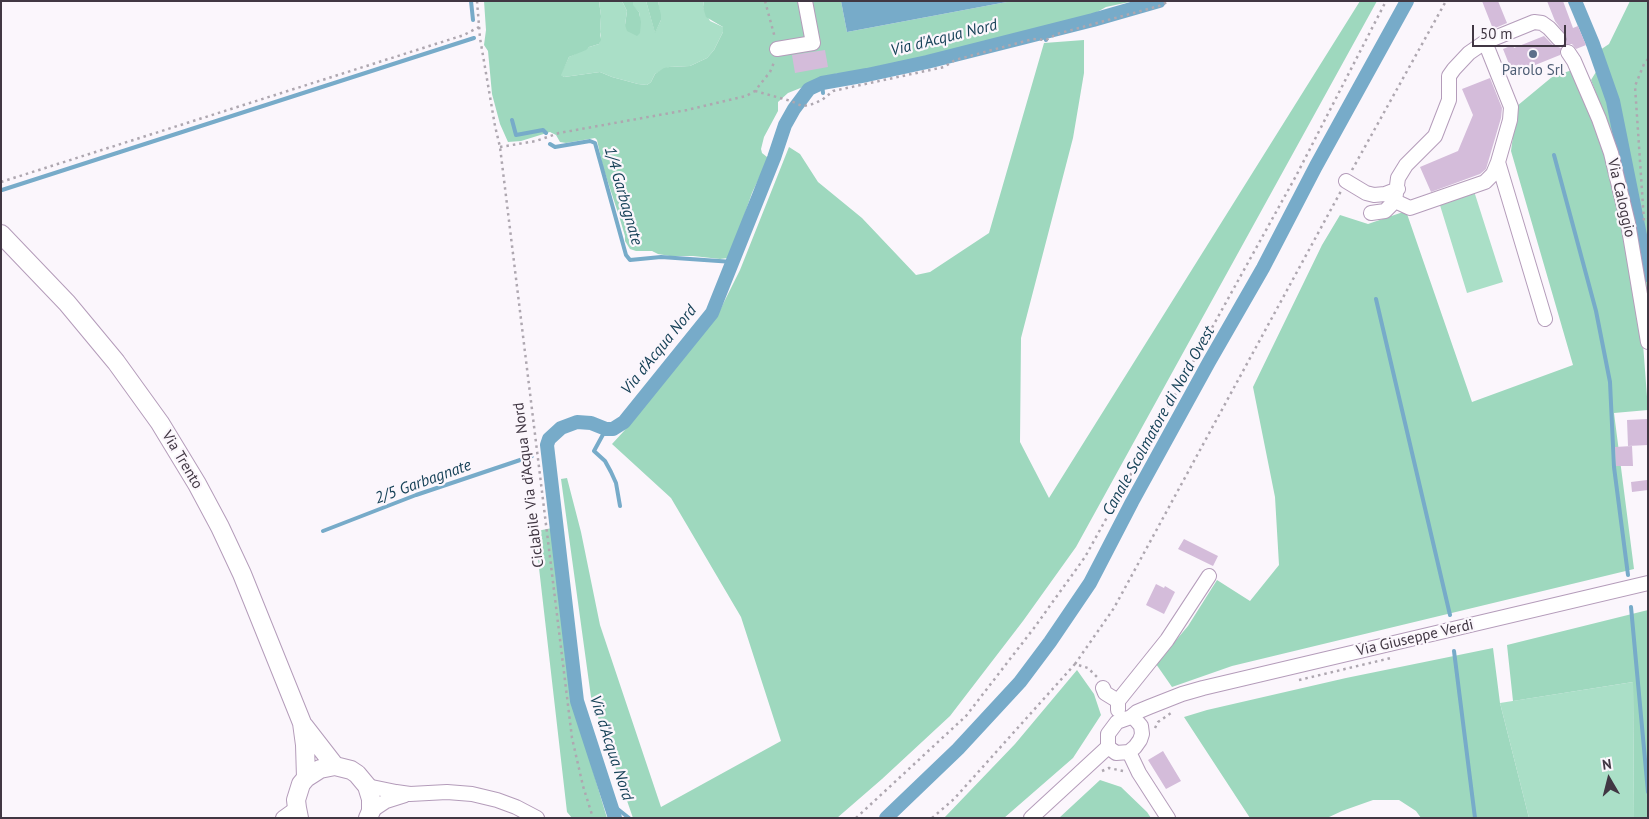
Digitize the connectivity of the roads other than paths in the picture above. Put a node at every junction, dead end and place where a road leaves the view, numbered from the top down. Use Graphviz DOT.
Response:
graph roads {
  1 [pos="805,1"];
  2 [pos="1559,39"];
  3 [pos="1485,42"];
  4 [pos="776,49"];
  5 [pos="1571,56"];
  6 [pos="1498,162"];
  7 [pos="1346,181"];
  8 [pos="1397,195"];
  9 [pos="1371,213"];
  10 [pos="1,234"];
  11 [pos="1545,319"];
  12 [pos="1648,342"];
  13 [pos="1209,576"];
  14 [pos="1648,583"];
  15 [pos="1104,691"];
  16 [pos="1118,701"];
  17 [pos="302,723"];
  18 [pos="1136,724"];
  19 [pos="1108,747"];
  20 [pos="1129,752"];
  21 [pos="335,766"];
  22 [pos="306,778"];
  23 [pos="367,786"];
  24 [pos="410,794"];
  25 [pos="293,814"];
  26 [pos="369,814"];
  27 [pos="537,818"];
  28 [pos="1031,818"];
  29 [pos="1168,818"];
  1 -- 4 [label="street"];
  2 -- 3 [label="street"];
  3 -- 6 [label="street"];
  3 -- 8 [label="street"];
  5 -- 12 [label="street, Via Caloggio"];
  6 -- 8 [label="street"];
  6 -- 11 [label="street"];
  7 -- 8 [label="street"];
  8 -- 9 [label="street"];
  10 -- 17 [label="main road, Via Trento"];
  13 -- 16 [label="street"];
  14 -- 18 [label="street, Via Giuseppe Verdi"];
  15 -- 16 [label="street"];
  16 -- 18 [label="street"];
  17 -- 21 [label="main road, Via Trento"];
  17 -- 22 [label="main road, Via Trento"];
  18 -- 19 [label="street"];
  18 -- 20 [label="street"];
  19 -- 20 [label="street"];
  19 -- 28 [label="street"];
  20 -- 29 [label="street"];
  21 -- 22 [label="main road"];
  21 -- 23 [label="main road"];
  22 -- 25 [label="main road, Via Trento"];
  23 -- 24 [label="street"];
  23 -- 26 [label="main road"];
  24 -- 26 [label="street"];
  24 -- 27 [label="street"];
}
